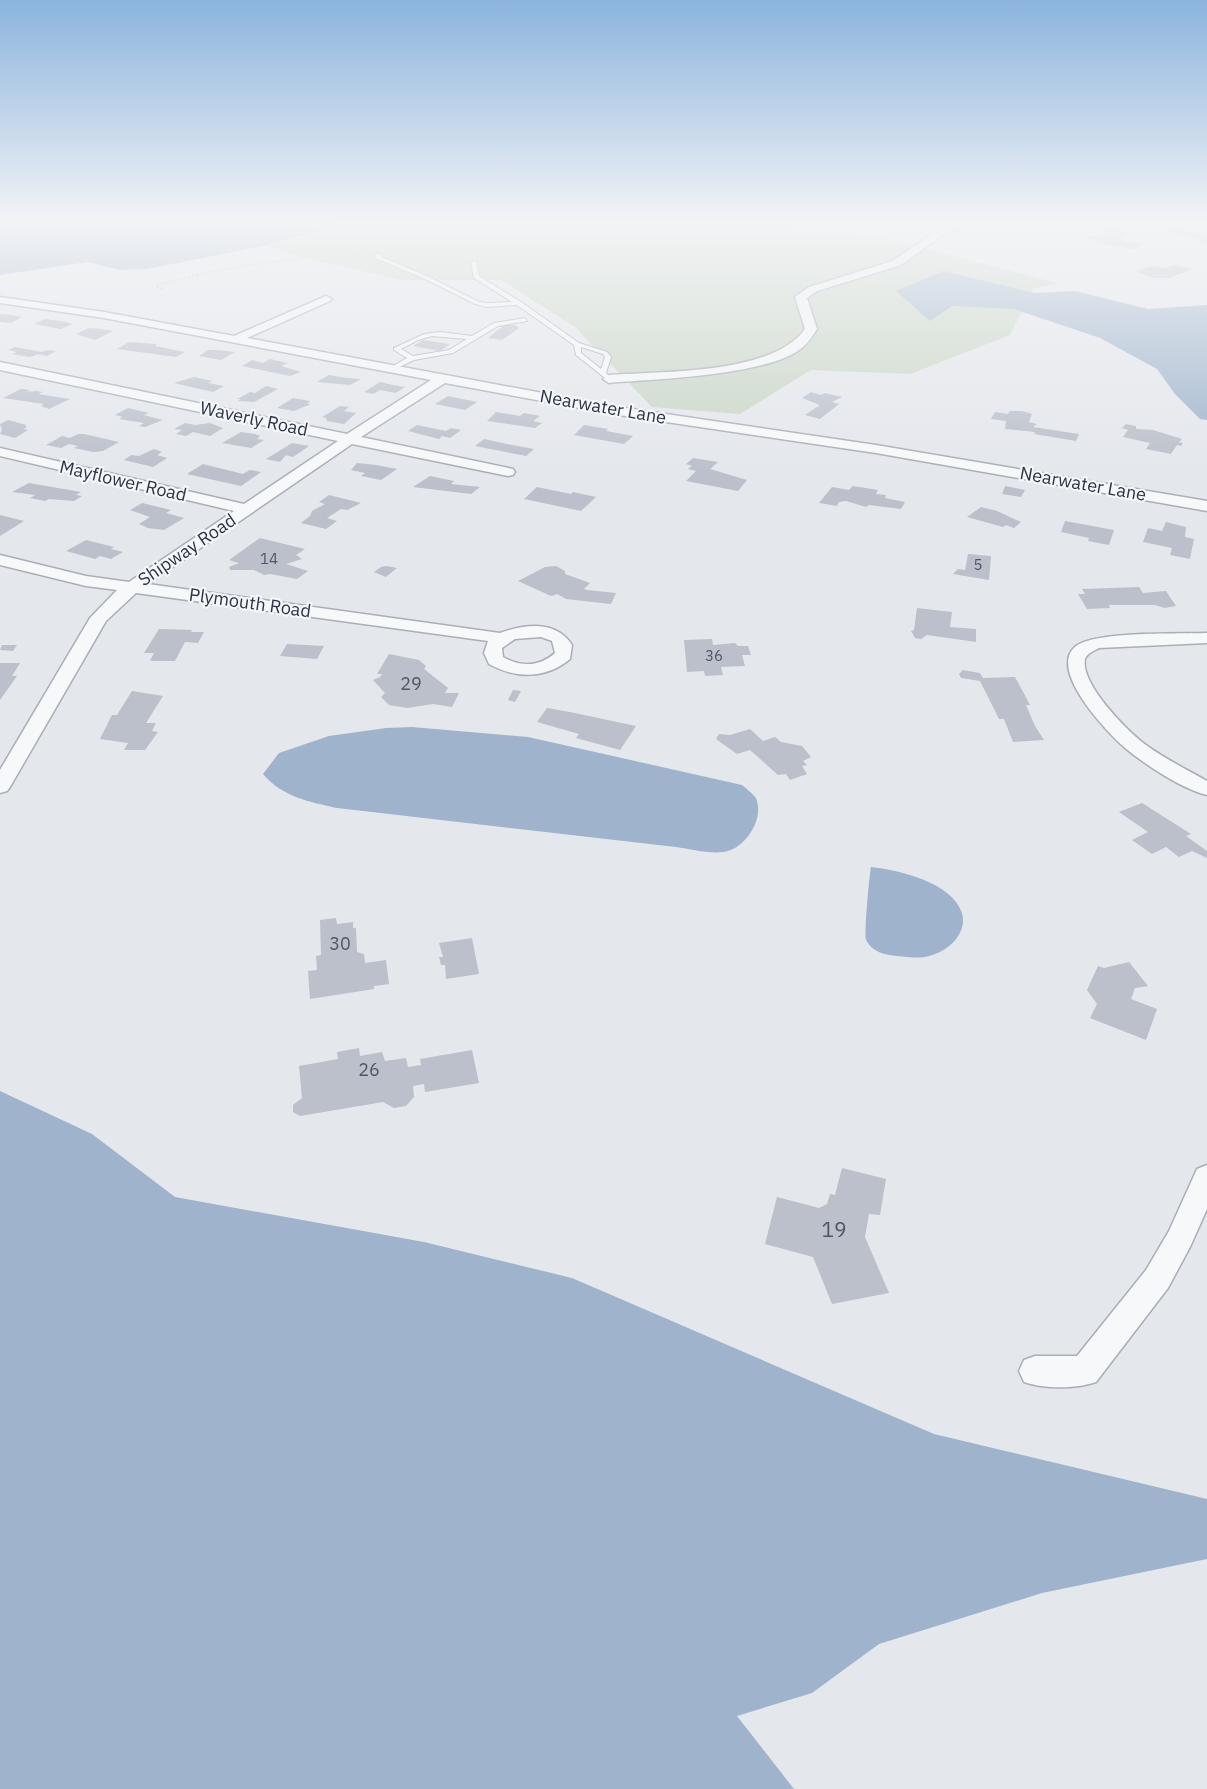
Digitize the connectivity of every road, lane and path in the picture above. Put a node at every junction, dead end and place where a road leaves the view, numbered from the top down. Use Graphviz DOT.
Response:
graph roads {
  1 [pos="41,305"];
  2 [pos="313,305"];
  3 [pos="523,305"];
  4 [pos="804,305"];
  5 [pos="525,320"];
  6 [pos="471,338"];
  7 [pos="236,339"];
  8 [pos="577,344"];
  9 [pos="412,358"];
  10 [pos="0,366"];
  11 [pos="391,369"];
  12 [pos="606,376"];
  13 [pos="443,378"];
  14 [pos="633,401"];
  15 [pos="648,415"];
  16 [pos="349,438"];
  17 [pos="0,452"];
  18 [pos="508,472"];
  19 [pos="1207,506"];
  20 [pos="246,509"];
  21 [pos="1,561"];
  22 [pos="132,587"];
  23 [pos="501,638"];
  24 [pos="1207,638"];
  25 [pos="0,787"];
  26 [pos="1207,789"];
  27 [pos="1207,1177"];
  28 [pos="1035,1371"];
  1 -- 7 [label="street, Nearwater Lane"];
  2 -- 7 [label="street"];
  3 -- 8 [label="lane"];
  4 -- 12 [label="street"];
  5 -- 6 [label="lane"];
  6 -- 9 [label="lane"];
  6 -- 9 [label="lane"];
  7 -- 11 [label="street, Nearwater Lane"];
  8 -- 12 [label="lane"];
  8 -- 12 [label="lane"];
  9 -- 11 [label="lane"];
  10 -- 16 [label="street, Waverly Road"];
  11 -- 13 [label="street, Nearwater Lane"];
  13 -- 15 [label="street, Nearwater Lane"];
  13 -- 16 [label="street, Shipway Road"];
  14 -- 15 [label="street"];
  15 -- 19 [label="street, Nearwater Lane"];
  16 -- 18 [label="street, Waverly Road"];
  16 -- 20 [label="street, Shipway Road"];
  17 -- 20 [label="street, Mayflower Road"];
  20 -- 22 [label="street, Shipway Road"];
  21 -- 22 [label="street, Plymouth Road"];
  22 -- 23 [label="street, Plymouth Road"];
  22 -- 25 [label="street, Shipway Road"];
  24 -- 26 [label="street"];
  27 -- 28 [label="street"];
}
